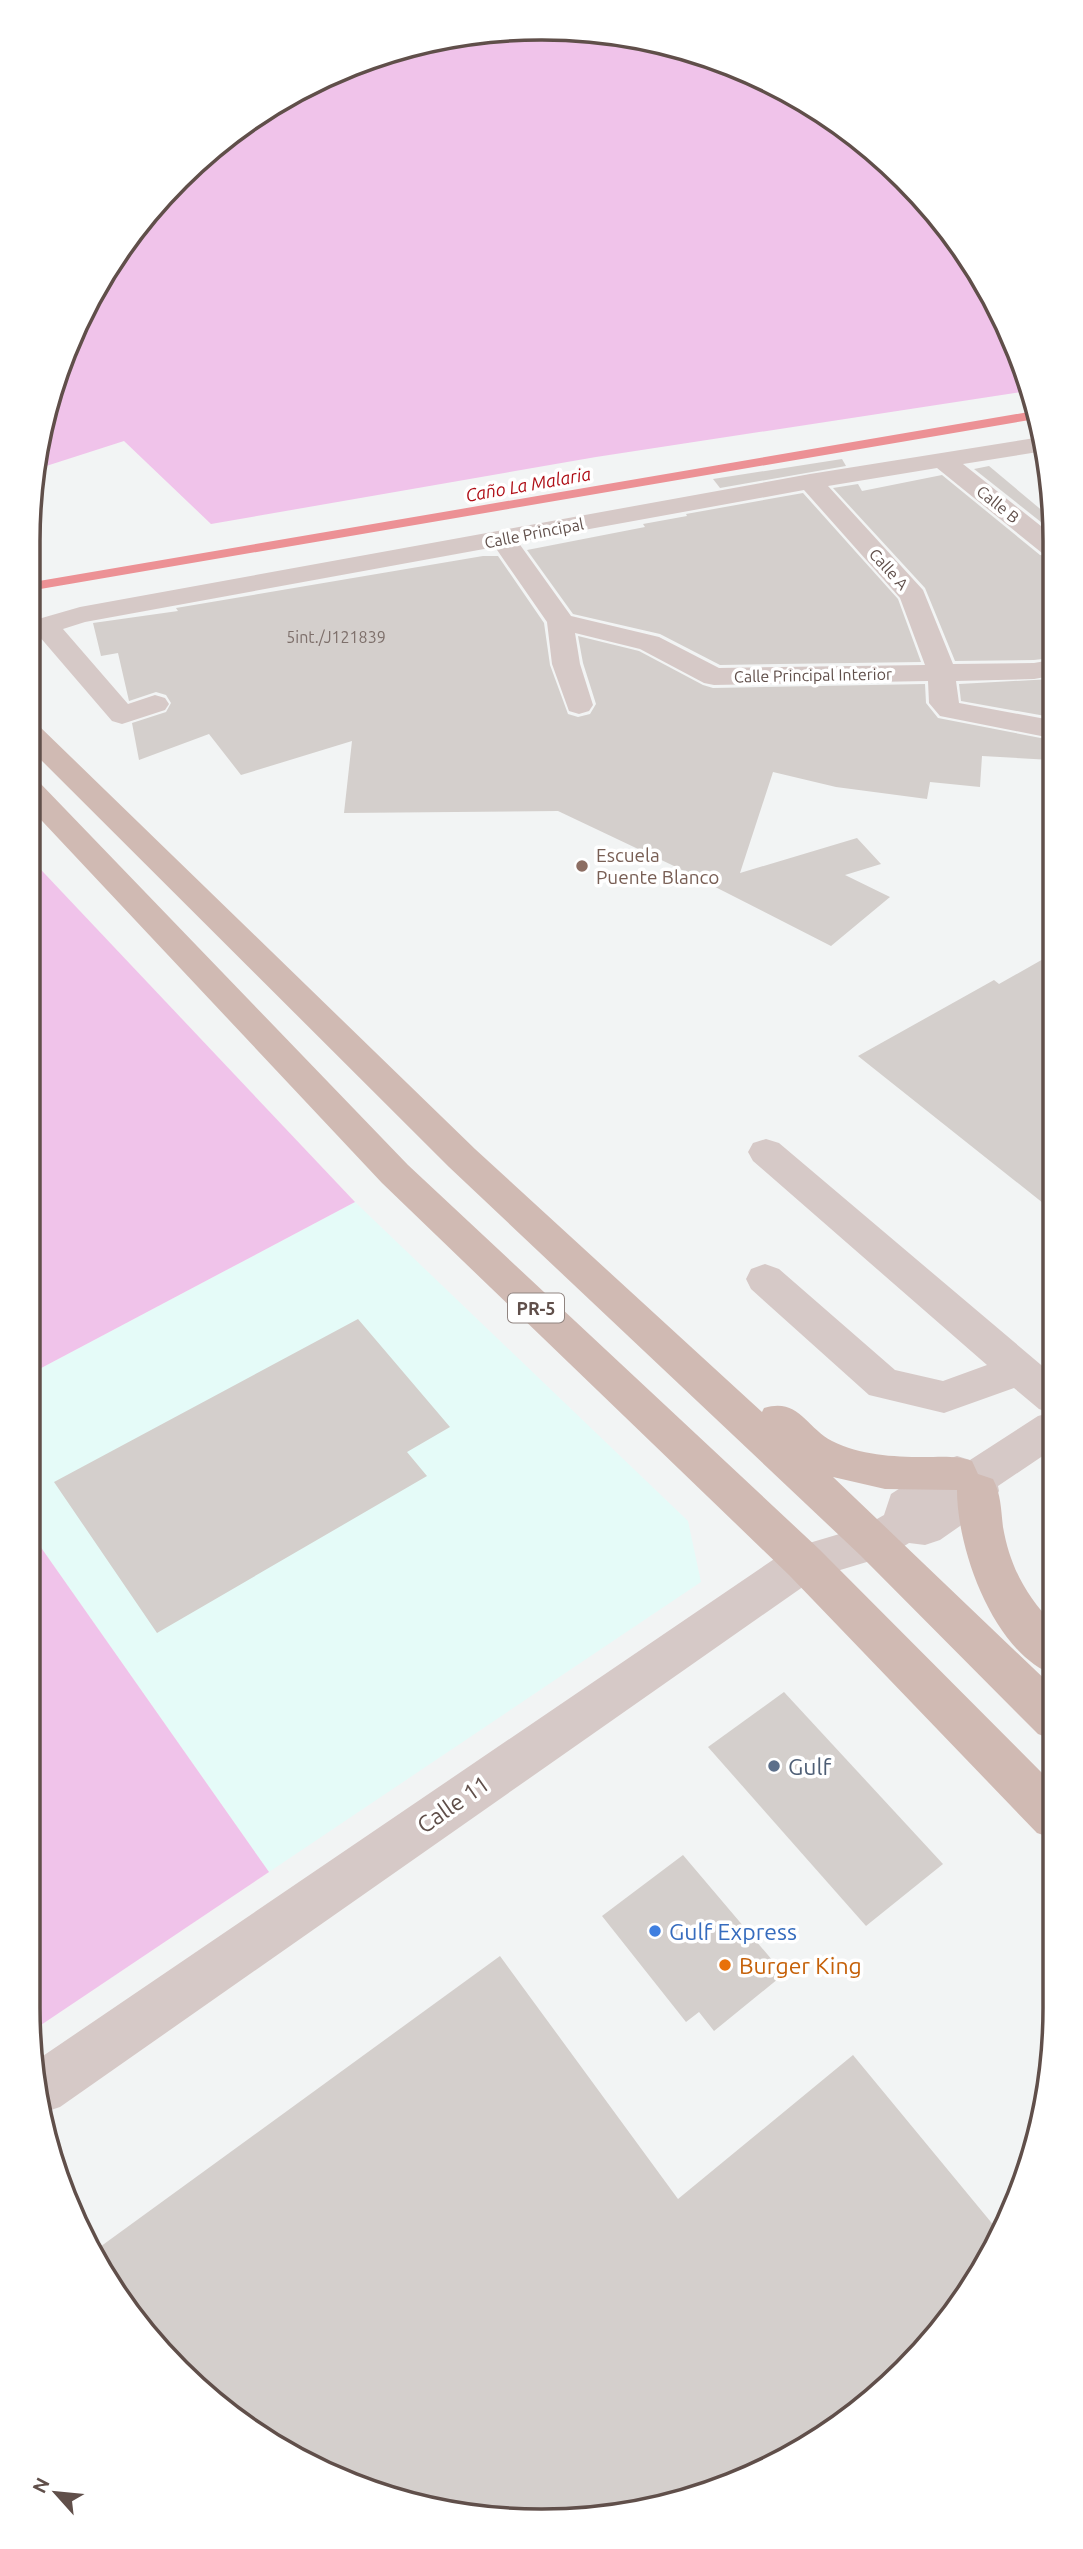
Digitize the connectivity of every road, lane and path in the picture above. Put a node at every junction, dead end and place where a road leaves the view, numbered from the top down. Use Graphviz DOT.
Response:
graph roads {
  1 [pos="1033,446"];
  2 [pos="945,462"];
  3 [pos="810,481"];
  4 [pos="503,539"];
  5 [pos="1043,541"];
  6 [pos="561,622"];
  7 [pos="40,628"];
  8 [pos="40,633"];
  9 [pos="1043,669"];
  10 [pos="942,673"];
  11 [pos="155,704"];
  12 [pos="579,705"];
  13 [pos="1043,727"];
  14 [pos="40,743"];
  15 [pos="40,801"];
  16 [pos="766,1152"];
  17 [pos="765,1279"];
  18 [pos="1020,1369"];
  19 [pos="1043,1389"];
  20 [pos="716,1394"];
  21 [pos="1043,1434"];
  22 [pos="970,1481"];
  23 [pos="889,1534"];
  24 [pos="804,1562"];
  25 [pos="1043,1643"];
  26 [pos="1043,1707"];
  27 [pos="1043,1805"];
  28 [pos="47,2084"];
  1 -- 2 [label="street, Calle Principal"];
  2 -- 3 [label="street, Calle Principal"];
  2 -- 5 [label="street, Calle B"];
  3 -- 4 [label="street, Calle Principal"];
  3 -- 10 [label="street, Calle A"];
  4 -- 6 [label="street"];
  4 -- 7 [label="street, Calle Principal"];
  6 -- 10 [label="street, Calle Principal Interior"];
  6 -- 12 [label="street"];
  8 -- 11 [label="street"];
  9 -- 10 [label="street, Calle Principal Interior"];
  10 -- 13 [label="street, Calle A"];
  14 -- 20 [label="main road"];
  15 -- 24 [label="main road, PR-5"];
  16 -- 18 [label="street"];
  17 -- 18 [label="street"];
  18 -- 19 [label="street"];
  20 -- 22 [label="main road"];
  20 -- 23 [label="main road"];
  21 -- 22 [label="street, Calle 11"];
  22 -- 23 [label="street, Calle 11"];
  22 -- 25 [label="main road"];
  23 -- 24 [label="street, Calle 11"];
  23 -- 26 [label="main road"];
  24 -- 27 [label="main road, PR-5"];
  24 -- 28 [label="street, Calle 11"];
}
